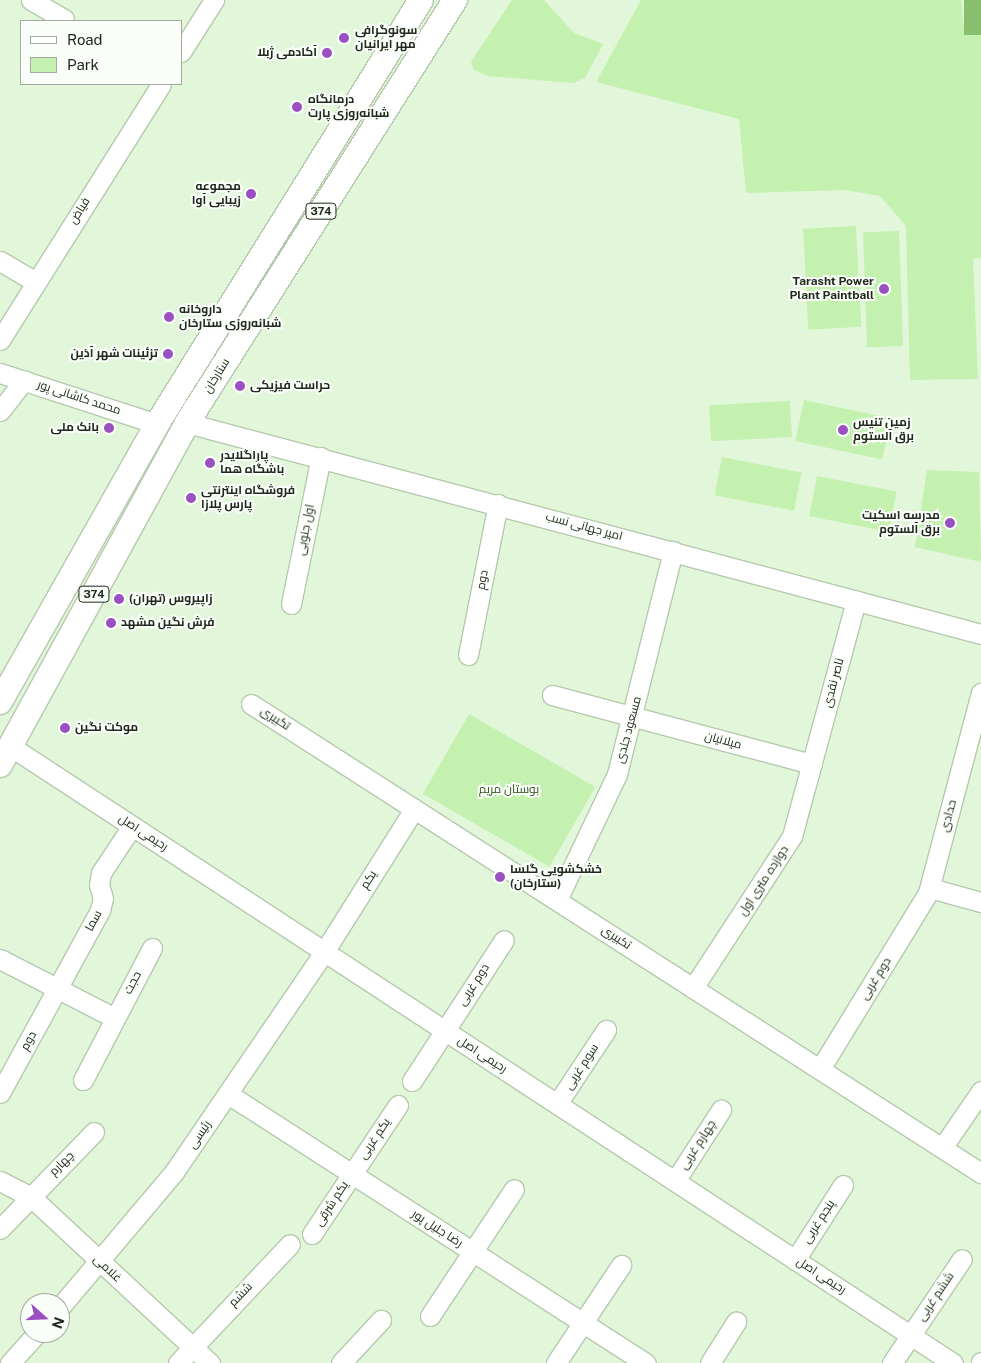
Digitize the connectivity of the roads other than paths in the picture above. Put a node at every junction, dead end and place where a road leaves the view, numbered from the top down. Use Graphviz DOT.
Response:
graph roads {
  1 [pos="31,0"];
  2 [pos="214,0"];
  3 [pos="421,0"];
  4 [pos="455,0"];
  5 [pos="64,19"];
  6 [pos="182,50"];
  7 [pos="160,85"];
  8 [pos="0,261"];
  9 [pos="36,282"];
  10 [pos="0,340"];
  11 [pos="0,373"];
  12 [pos="24,380"];
  13 [pos="0,411"];
  14 [pos="187,423"];
  15 [pos="157,424"];
  16 [pos="321,457"];
  17 [pos="498,504"];
  18 [pos="673,551"];
  19 [pos="856,601"];
  20 [pos="291,604"];
  21 [pos="981,634"];
  22 [pos="468,655"];
  23 [pos="981,693"];
  24 [pos="552,695"];
  25 [pos="0,702"];
  26 [pos="251,704"];
  27 [pos="633,717"];
  28 [pos="5,756"];
  29 [pos="812,764"];
  30 [pos="414,809"];
  31 [pos="132,826"];
  32 [pos="930,888"];
  33 [pos="557,900"];
  34 [pos="981,902"];
  35 [pos="504,940"];
  36 [pos="152,948"];
  37 [pos="324,952"];
  38 [pos="0,959"];
  39 [pos="693,988"];
  40 [pos="57,990"];
  41 [pos="115,1018"];
  42 [pos="606,1030"];
  43 [pos="445,1031"];
  44 [pos="820,1069"];
  45 [pos="82,1080"];
  46 [pos="412,1081"];
  47 [pos="981,1091"];
  48 [pos="0,1093"];
  49 [pos="228,1094"];
  50 [pos="557,1104"];
  51 [pos="398,1105"];
  52 [pos="721,1110"];
  53 [pos="94,1132"];
  54 [pos="942,1148"];
  55 [pos="981,1173"];
  56 [pos="352,1174"];
  57 [pos="0,1181"];
  58 [pos="675,1181"];
  59 [pos="843,1185"];
  60 [pos="514,1188"];
  61 [pos="30,1196"];
  62 [pos="0,1229"];
  63 [pos="312,1234"];
  64 [pos="290,1244"];
  65 [pos="471,1250"];
  66 [pos="962,1259"];
  67 [pos="795,1260"];
  68 [pos="100,1263"];
  69 [pos="621,1265"];
  70 [pos="70,1296"];
  71 [pos="430,1316"];
  72 [pos="381,1320"];
  73 [pos="736,1322"];
  74 [pos="583,1323"];
  75 [pos="911,1335"];
  76 [pos="28,1343"];
  77 [pos="192,1347"];
  78 [pos="10,1363"];
  79 [pos="178,1363"];
  80 [pos="210,1363"];
  81 [pos="341,1363"];
  82 [pos="556,1363"];
  83 [pos="646,1363"];
  84 [pos="710,1363"];
  85 [pos="892,1363"];
  86 [pos="953,1363"];
  1 -- 5 [label="street"];
  2 -- 6 [label="street"];
  3 -- 15 [label="main road, ستارخان / 374"];
  4 -- 14 [label="main road, ستارخان / 374"];
  7 -- 9 [label="street, فیاض"];
  8 -- 9 [label="street"];
  9 -- 10 [label="street, فیاض"];
  11 -- 12 [label="street, محمد کاشانی پور"];
  12 -- 13 [label="street"];
  12 -- 15 [label="street, محمد کاشانی پور"];
  14 -- 16 [label="street, امیر جهانی نسب"];
  14 -- 28 [label="main road, ستارخان / 374"];
  15 -- 25 [label="main road, ستارخان / 374"];
  16 -- 17 [label="street, امیر جهانی نسب"];
  16 -- 20 [label="street, اول جنوبی"];
  17 -- 18 [label="street, امیر جهانی نسب"];
  17 -- 22 [label="street, دوم"];
  18 -- 19 [label="street, امیر جهانی نسب"];
  18 -- 27 [label="street, مسعود جلدی"];
  19 -- 21 [label="street, امیر جهانی نسب"];
  19 -- 29 [label="street, ناصر نقدی"];
  23 -- 32 [label="street, حدادی"];
  24 -- 27 [label="street, میلانیان"];
  26 -- 30 [label="street, تکبیری"];
  27 -- 29 [label="street, میلانیان"];
  27 -- 33 [label="street, مسعود جلدی"];
  28 -- 31 [label="street, رحیمی اصل"];
  29 -- 39 [label="street, دوازده متری اول"];
  30 -- 33 [label="street, تکبیری"];
  30 -- 37 [label="street, یکم"];
  31 -- 37 [label="street, رحیمی اصل"];
  31 -- 40 [label="street, سما"];
  32 -- 34 [label="street"];
  32 -- 44 [label="street, دوم غربی"];
  33 -- 39 [label="street, تکبیری"];
  35 -- 43 [label="street, دوم غربی"];
  36 -- 41 [label="street, حجت"];
  37 -- 43 [label="street, رحیمی اصل"];
  37 -- 49 [label="street, رئیسی"];
  38 -- 40 [label="street"];
  39 -- 44 [label="street, تکبیری"];
  40 -- 41 [label="street"];
  40 -- 48 [label="street, دوم"];
  41 -- 45 [label="street, حجت"];
  42 -- 50 [label="street, سوم غربی"];
  43 -- 46 [label="street, دوم غربی"];
  43 -- 50 [label="street, رحیمی اصل"];
  44 -- 54 [label="street, تکبیری"];
  47 -- 54 [label="street"];
  49 -- 56 [label="street, رضا جلیل پور"];
  49 -- 68 [label="street, رئیسی"];
  50 -- 58 [label="street, رحیمی اصل"];
  51 -- 56 [label="street, یکم غربی"];
  52 -- 58 [label="street, چهارم غربی"];
  53 -- 61 [label="street, چهارم"];
  54 -- 55 [label="street, تکبیری"];
  56 -- 63 [label="street, یکم شرقی"];
  56 -- 65 [label="street, رضا جلیل پور"];
  57 -- 61 [label="street, غلامی"];
  58 -- 67 [label="street, رحیمی اصل"];
  59 -- 67 [label="street, پنجم غربی"];
  60 -- 65 [label="street"];
  61 -- 62 [label="street, چهارم"];
  61 -- 68 [label="street, غلامی"];
  64 -- 77 [label="street, ششم"];
  65 -- 71 [label="street"];
  65 -- 74 [label="street, رضا جلیل پور"];
  66 -- 75 [label="street, ششم غربی"];
  67 -- 75 [label="street, رحیمی اصل"];
  68 -- 70 [label="street, رئیسی"];
  68 -- 77 [label="street, غلامی"];
  69 -- 74 [label="street"];
  72 -- 81 [label="street"];
  73 -- 84 [label="street"];
  74 -- 82 [label="street"];
  74 -- 83 [label="street, رضا جلیل پور"];
  75 -- 85 [label="street, ششم غربی"];
  75 -- 86 [label="street, رحیمی اصل"];
  76 -- 78 [label="street"];
  77 -- 79 [label="street, ششم"];
  77 -- 80 [label="street, غلامی"];
}
